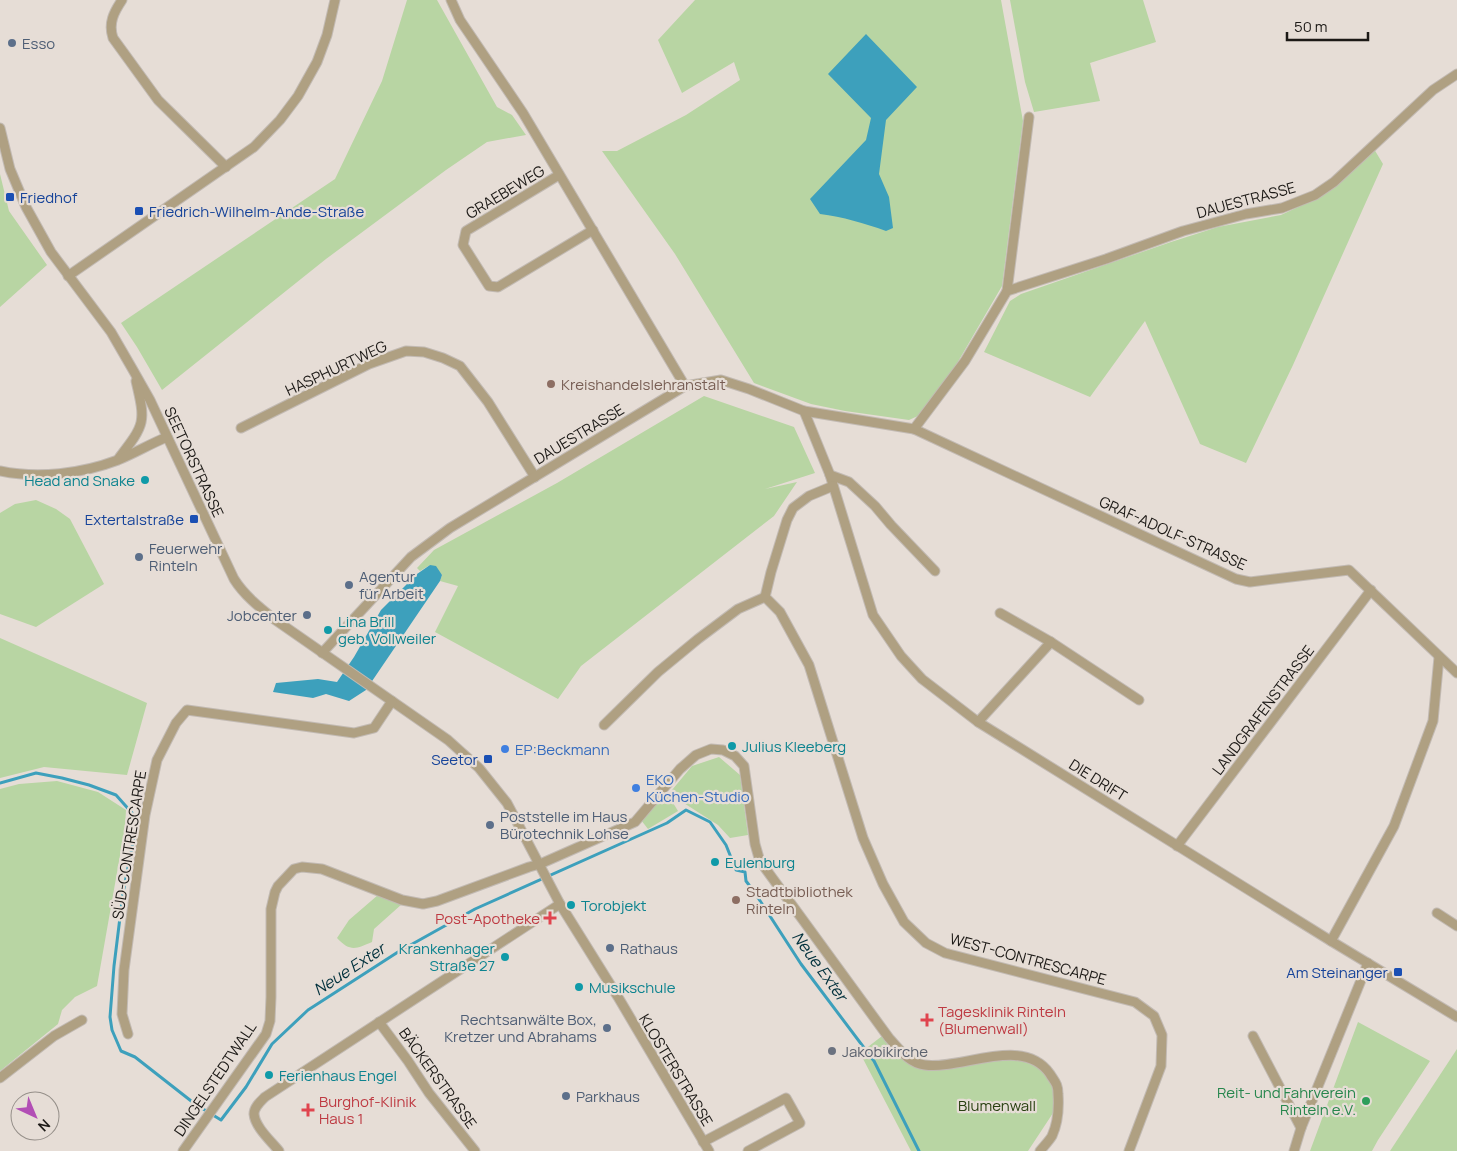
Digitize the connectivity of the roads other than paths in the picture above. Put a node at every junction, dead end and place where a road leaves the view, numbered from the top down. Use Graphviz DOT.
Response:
graph roads {
  1 [pos="122,0"];
  2 [pos="335,0"];
  3 [pos="451,0"];
  4 [pos="1457,74"];
  5 [pos="1029,117"];
  6 [pos="0,128"];
  7 [pos="226,167"];
  8 [pos="560,175"];
  9 [pos="593,230"];
  10 [pos="68,276"];
  11 [pos="1007,291"];
  12 [pos="133,370"];
  13 [pos="685,386"];
  14 [pos="804,412"];
  15 [pos="241,428"];
  16 [pos="914,429"];
  17 [pos="167,437"];
  18 [pos="117,460"];
  19 [pos="0,471"];
  20 [pos="830,475"];
  21 [pos="535,477"];
  22 [pos="833,486"];
  23 [pos="935,571"];
  24 [pos="1371,590"];
  25 [pos="765,597"];
  26 [pos="1000,613"];
  27 [pos="1051,642"];
  28 [pos="322,653"];
  29 [pos="1440,657"];
  30 [pos="1457,674"];
  31 [pos="1139,700"];
  32 [pos="392,701"];
  33 [pos="978,722"];
  34 [pos="604,725"];
  35 [pos="1177,846"];
  36 [pos="540,864"];
  37 [pos="549,883"];
  38 [pos="560,904"];
  39 [pos="1437,913"];
  40 [pos="1457,926"];
  41 [pos="1331,941"];
  42 [pos="1368,963"];
  43 [pos="1457,1017"];
  44 [pos="82,1020"];
  45 [pos="379,1022"];
  46 [pos="128,1034"];
  47 [pos="1253,1036"];
  48 [pos="0,1078"];
  49 [pos="1302,1128"];
  50 [pos="703,1142"];
  51 [pos="183,1151"];
  52 [pos="279,1151"];
  53 [pos="475,1151"];
  54 [pos="708,1151"];
  55 [pos="748,1151"];
  56 [pos="1040,1151"];
  57 [pos="1128,1151"];
  58 [pos="1294,1151"];
  1 -- 7 [label="street"];
  2 -- 7 [label="street"];
  3 -- 8 [label="street, GRAEBEWEG"];
  4 -- 11 [label="street, DAUESTRASSE"];
  5 -- 11 [label="street"];
  6 -- 10 [label="street, SEETORSTRASSE"];
  7 -- 10 [label="street"];
  8 -- 9 [label="street, GRAEBEWEG"];
  8 -- 9 [label="street, GRAEBEWEG"];
  9 -- 13 [label="street, GRAEBEWEG"];
  10 -- 12 [label="street, SEETORSTRASSE"];
  11 -- 16 [label="street"];
  12 -- 17 [label="street, SEETORSTRASSE"];
  12 -- 18 [label="street"];
  13 -- 14 [label="street, DAUESTRASSE"];
  13 -- 21 [label="street, DAUESTRASSE"];
  14 -- 16 [label="street, DAUESTRASSE"];
  14 -- 20 [label="street, DIE DRIFT"];
  15 -- 21 [label="street, HASPHURTWEG"];
  16 -- 24 [label="street, GRAF-ADOLF-STRASSE"];
  17 -- 18 [label="street"];
  17 -- 28 [label="street, SEETORSTRASSE"];
  18 -- 19 [label="street"];
  20 -- 22 [label="street, DIE DRIFT"];
  20 -- 23 [label="street"];
  21 -- 28 [label="street, DAUESTRASSE"];
  22 -- 25 [label="street"];
  22 -- 33 [label="street, DIE DRIFT"];
  24 -- 29 [label="street, GRAF-ADOLF-STRASSE"];
  24 -- 35 [label="street, LANDGRAFENSTRASSE"];
  25 -- 34 [label="street"];
  25 -- 57 [label="street, WEST-CONTRESCARPE"];
  26 -- 27 [label="street"];
  27 -- 31 [label="street"];
  27 -- 33 [label="street"];
  28 -- 32 [label="street, SEETORSTRASSE"];
  29 -- 30 [label="street, GRAF-ADOLF-STRASSE"];
  29 -- 41 [label="street"];
  32 -- 36 [label="street, SEETORSTRASSE"];
  32 -- 46 [label="street, SÜD-CONTRESCARPE"];
  33 -- 35 [label="street, DIE DRIFT"];
  35 -- 41 [label="street, DIE DRIFT"];
  36 -- 37 [label="street, SEETORSTRASSE"];
  36 -- 51 [label="street, DINGELSTEDTWALL"];
  36 -- 56 [label="street, DINGELSTEDTWALL"];
  37 -- 38 [label="street, KLOSTERSTRASSE"];
  38 -- 45 [label="street"];
  38 -- 50 [label="street, KLOSTERSTRASSE"];
  39 -- 40 [label="street"];
  41 -- 42 [label="street, DIE DRIFT"];
  42 -- 43 [label="street, DIE DRIFT"];
  42 -- 49 [label="street"];
  44 -- 48 [label="street"];
  45 -- 52 [label="street"];
  45 -- 53 [label="street, BÄCKERSTRASSE"];
  47 -- 49 [label="street"];
  49 -- 58 [label="street"];
  50 -- 54 [label="street, KLOSTERSTRASSE"];
  50 -- 55 [label="street, KLOSTERSTRASSE"];
}
